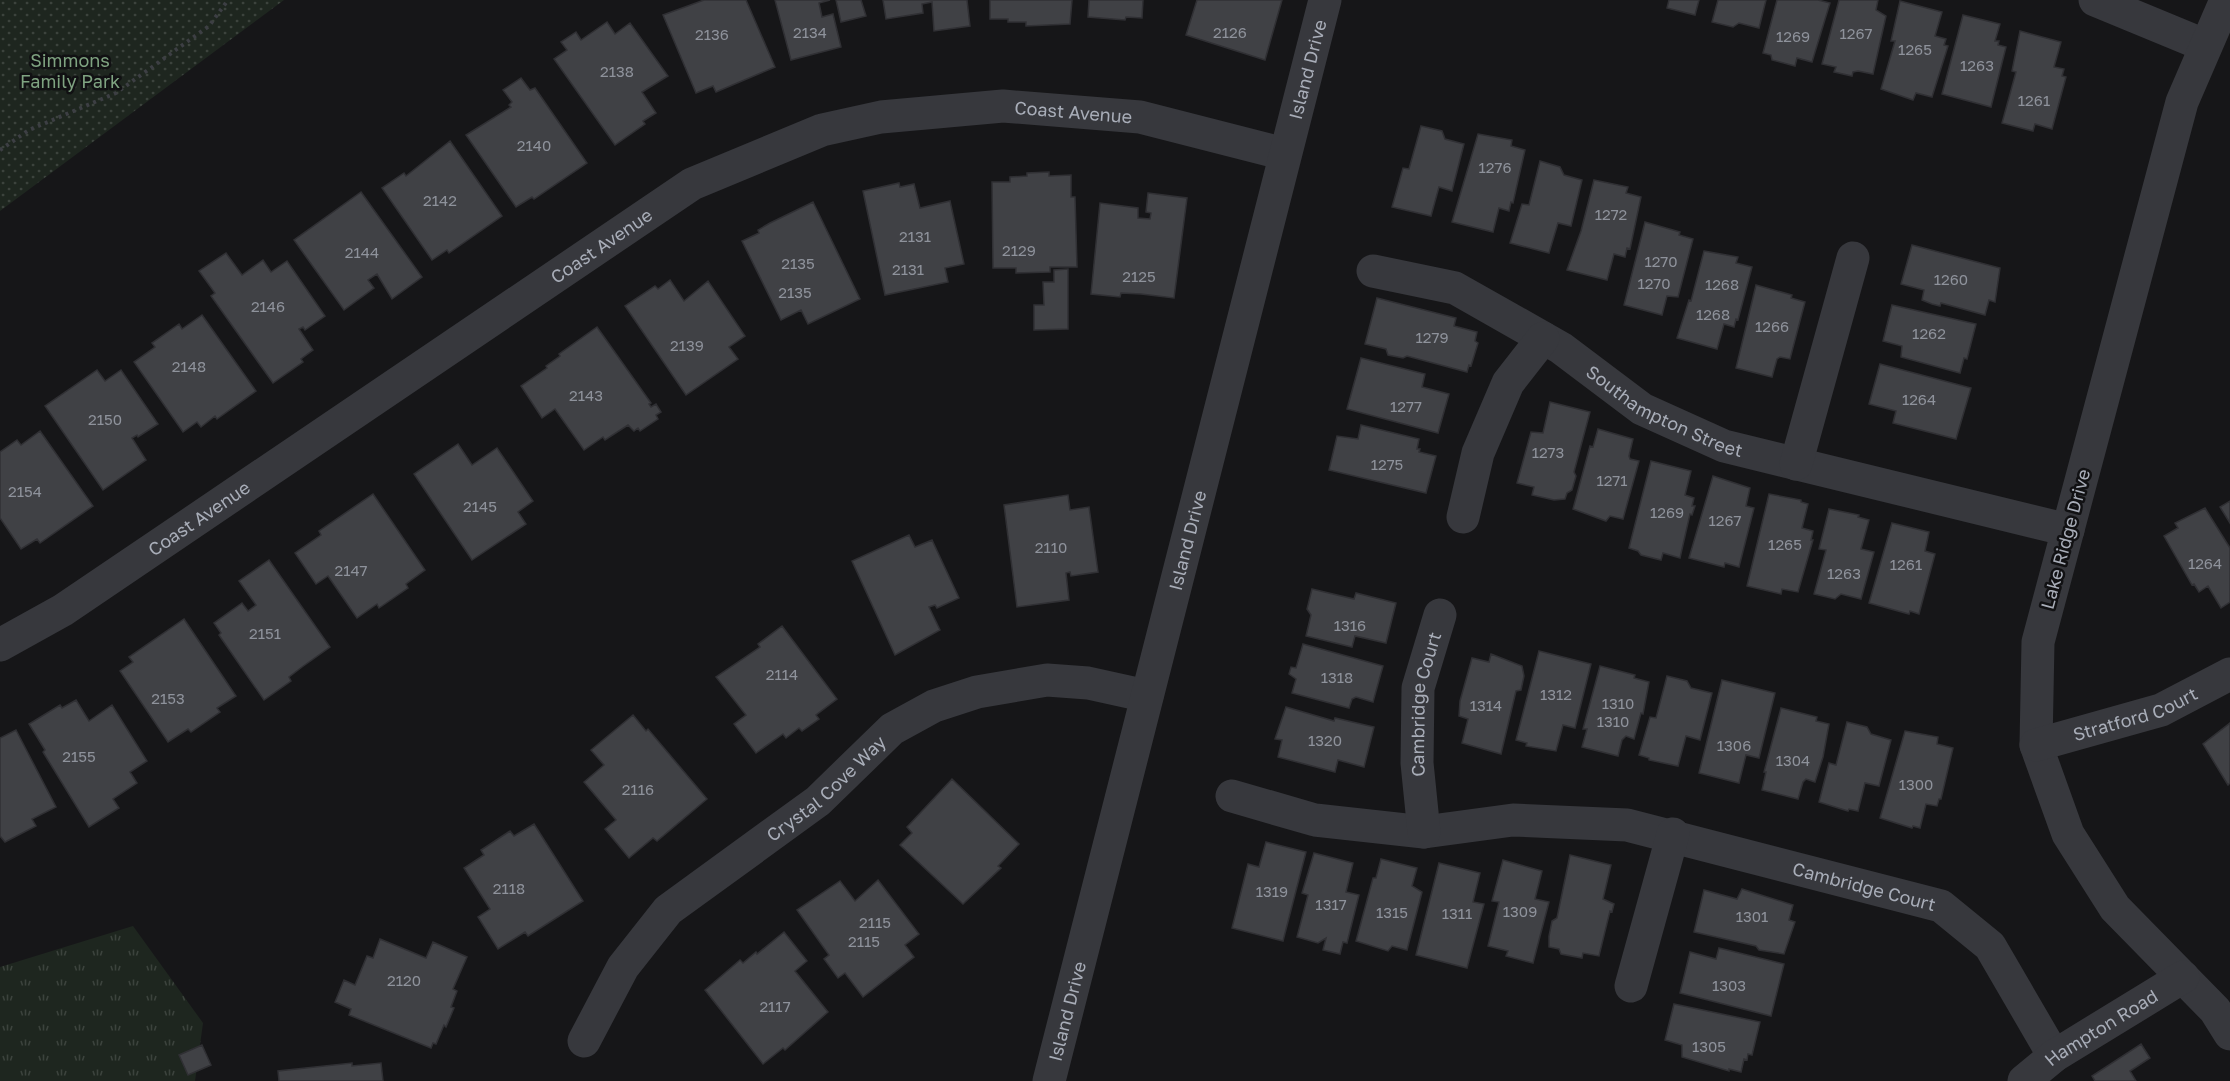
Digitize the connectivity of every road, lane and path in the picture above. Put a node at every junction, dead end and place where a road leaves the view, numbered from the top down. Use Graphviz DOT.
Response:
graph roads {
  1 [pos="228,0"];
  2 [pos="1325,0"];
  3 [pos="2095,0"];
  4 [pos="2226,0"];
  5 [pos="2204,45"];
  6 [pos="0,150"];
  7 [pos="1285,154"];
  8 [pos="1853,258"];
  9 [pos="1373,271"];
  10 [pos="1543,338"];
  11 [pos="1796,464"];
  12 [pos="1463,517"];
  13 [pos="2068,530"];
  14 [pos="1440,615"];
  15 [pos="0,645"];
  16 [pos="2230,675"];
  17 [pos="1147,696"];
  18 [pos="2036,746"];
  19 [pos="1232,796"];
  20 [pos="1424,832"];
  21 [pos="1673,834"];
  22 [pos="2183,977"];
  23 [pos="1631,986"];
  24 [pos="2230,1034"];
  25 [pos="584,1041"];
  26 [pos="2054,1056"];
  27 [pos="1049,1081"];
  28 [pos="2024,1081"];
  1 -- 6 [label="path"];
  2 -- 7 [label="street, Island Drive"];
  3 -- 5 [label="street"];
  4 -- 5 [label="street, Lake Ridge Drive"];
  5 -- 13 [label="street, Lake Ridge Drive"];
  7 -- 15 [label="street, Coast Avenue"];
  7 -- 17 [label="street, Island Drive"];
  8 -- 11 [label="street"];
  9 -- 10 [label="street, Southampton Street"];
  10 -- 11 [label="street, Southampton Street"];
  10 -- 12 [label="street"];
  11 -- 13 [label="street, Southampton Street"];
  13 -- 18 [label="street, Lake Ridge Drive"];
  14 -- 20 [label="street, Cambridge Court"];
  16 -- 18 [label="street, Stratford Court"];
  17 -- 25 [label="street, Crystal Cove Way"];
  17 -- 27 [label="street, Island Drive"];
  18 -- 22 [label="street, Lake Ridge Drive"];
  19 -- 20 [label="street, Cambridge Court"];
  20 -- 21 [label="street, Cambridge Court"];
  21 -- 23 [label="street"];
  21 -- 26 [label="street, Cambridge Court"];
  22 -- 24 [label="street, Lake Ridge Drive"];
  22 -- 26 [label="street, Hampton Road"];
  26 -- 28 [label="street, Hampton Road"];
}
